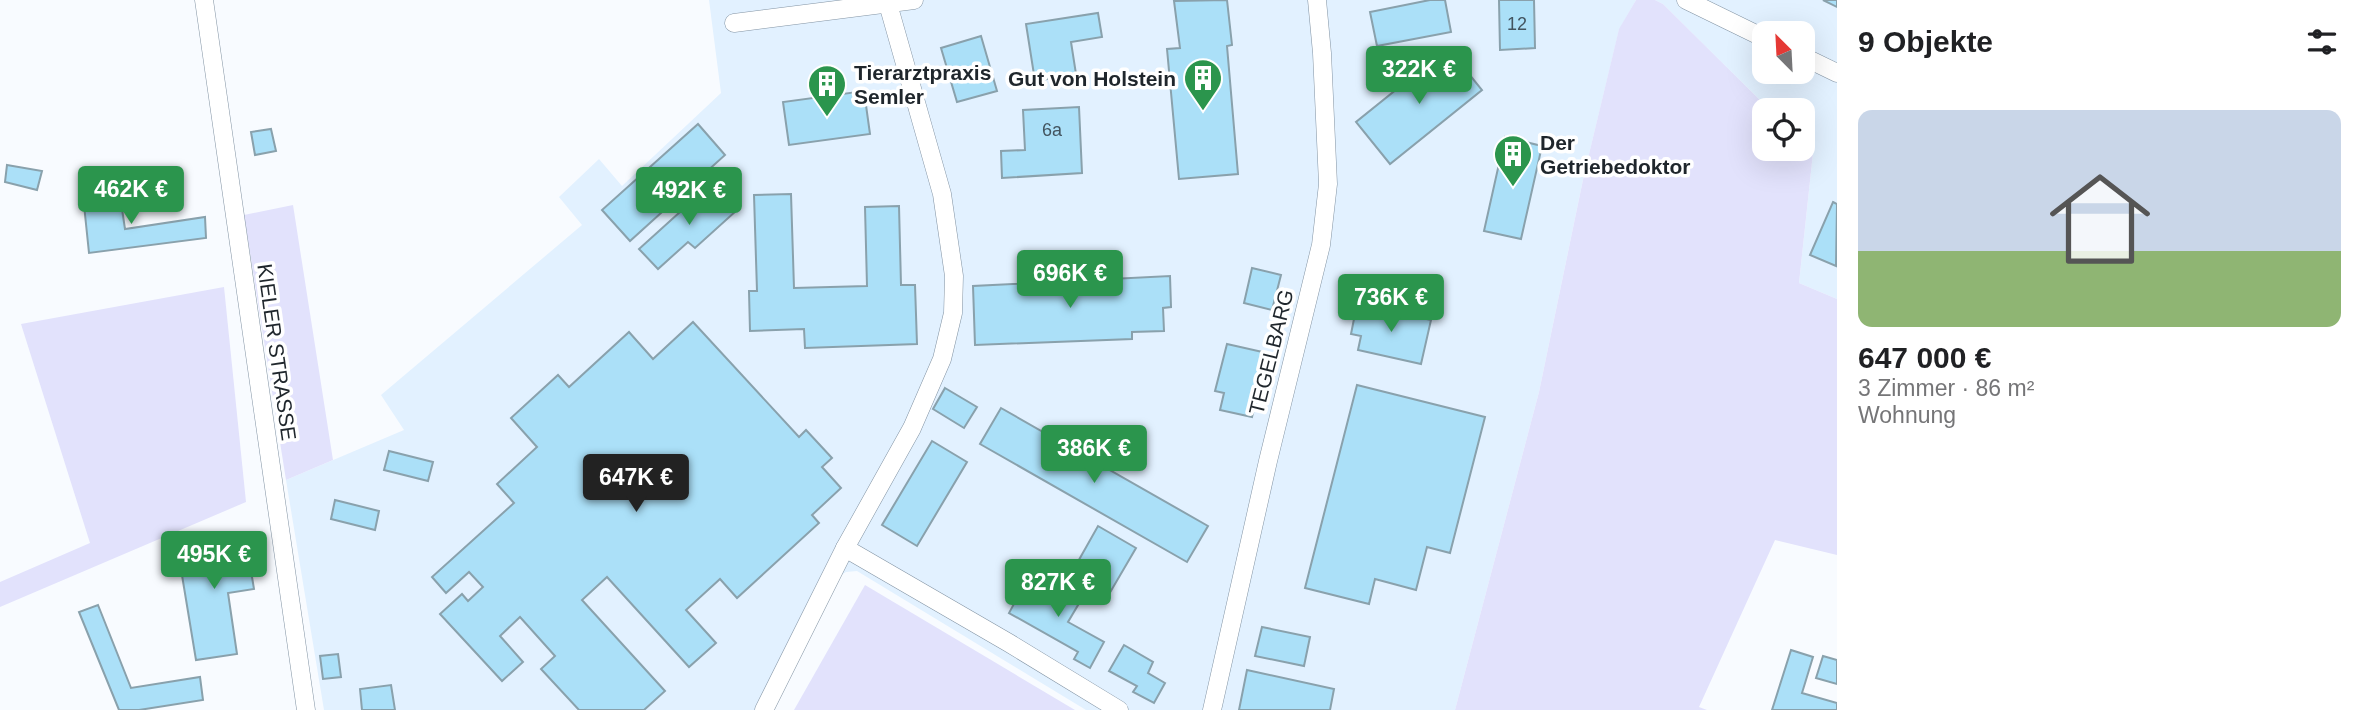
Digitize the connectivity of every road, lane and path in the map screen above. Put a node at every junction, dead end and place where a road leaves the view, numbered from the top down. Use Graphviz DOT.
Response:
graph roads {
  1 [pos="204,0"];
  2 [pos="914,0"];
  3 [pos="1317,0"];
  4 [pos="1686,0"];
  5 [pos="888,4"];
  6 [pos="734,23"];
  7 [pos="1752,31"];
  8 [pos="1815,62"];
  9 [pos="1837,73"];
  10 [pos="845,548"];
  11 [pos="306,710"];
  12 [pos="764,710"];
  13 [pos="1119,710"];
  14 [pos="1212,710"];
  1 -- 11 [label="street, KIELER STRASSE"];
  2 -- 5 [label="street"];
  3 -- 14 [label="street, TEGELBARG"];
  4 -- 7 [label="street"];
  5 -- 6 [label="street"];
  5 -- 10 [label="street"];
  8 -- 9 [label="street"];
  10 -- 12 [label="street"];
  10 -- 13 [label="street"];
}
